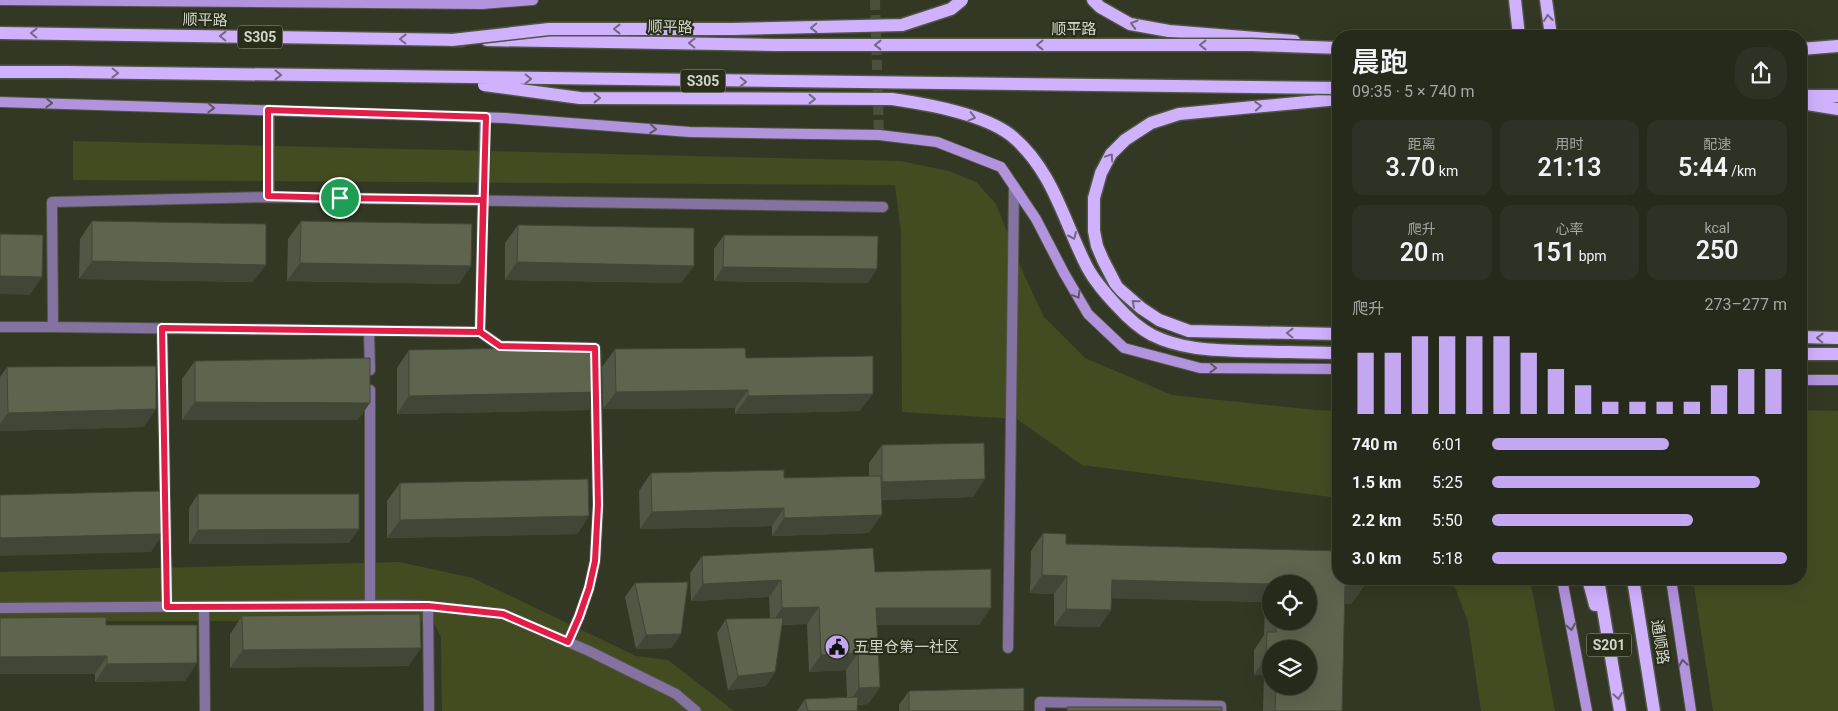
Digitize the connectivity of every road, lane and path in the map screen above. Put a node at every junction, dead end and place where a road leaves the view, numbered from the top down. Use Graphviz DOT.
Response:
graph roads {
  1 [pos="0,0"];
  2 [pos="533,0"];
  3 [pos="962,0"];
  4 [pos="1093,0"];
  5 [pos="1515,0"];
  6 [pos="1546,0"];
  7 [pos="381,1"];
  8 [pos="1518,30"];
  9 [pos="1550,30"];
  10 [pos="0,33"];
  11 [pos="452,40"];
  12 [pos="1332,45"];
  13 [pos="1332,46"];
  14 [pos="1838,46"];
  15 [pos="1807,49"];
  16 [pos="1807,54"];
  17 [pos="1838,55"];
  18 [pos="0,72"];
  19 [pos="444,78"];
  20 [pos="1332,88"];
  21 [pos="1807,96"];
  22 [pos="1838,96"];
  23 [pos="1332,100"];
  24 [pos="0,102"];
  25 [pos="1807,104"];
  26 [pos="1838,109"];
  27 [pos="268,110"];
  28 [pos="486,117"];
  29 [pos="1014,186"];
  30 [pos="268,196"];
  31 [pos="483,200"];
  32 [pos="883,207"];
  33 [pos="0,327"];
  34 [pos="53,327"];
  35 [pos="162,328"];
  36 [pos="370,331"];
  37 [pos="480,332"];
  38 [pos="1332,334"];
  39 [pos="1807,337"];
  40 [pos="1838,338"];
  41 [pos="1332,353"];
  42 [pos="1807,354"];
  43 [pos="1838,354"];
  44 [pos="1332,369"];
  45 [pos="1807,380"];
  46 [pos="1838,380"];
  47 [pos="1563,585"];
  48 [pos="1590,585"];
  49 [pos="1599,585"];
  50 [pos="1634,585"];
  51 [pos="1639,585"];
  52 [pos="1672,585"];
  53 [pos="370,605"];
  54 [pos="428,606"];
  55 [pos="167,607"];
  56 [pos="204,607"];
  57 [pos="0,608"];
  58 [pos="568,642"];
  59 [pos="1008,648"];
  60 [pos="1612,662"];
  61 [pos="1647,665"];
  62 [pos="205,711"];
  63 [pos="429,711"];
  64 [pos="696,711"];
  65 [pos="1040,711"];
  66 [pos="1221,711"];
  67 [pos="1587,711"];
  68 [pos="1620,711"];
  69 [pos="1654,711"];
  70 [pos="1691,711"];
  1 -- 7 [label="street"];
  2 -- 7 [label="street"];
  3 -- 11 [label="main road, one-way, bridge"];
  12 -- 4 [label="main road, one-way, bridge"];
  5 -- 8 [label="main road"];
  9 -- 6 [label="main road, one-way"];
  11 -- 10 [label="main road, 顺平路 / S305, one-way"];
  13 -- 11 [label="main road, 顺平路 / S305, one-way, bridge"];
  14 -- 15 [label="main road"];
  16 -- 17 [label="main road"];
  18 -- 19 [label="main road, S305, one-way, bridge"];
  19 -- 20 [label="main road, S305, one-way, bridge"];
  19 -- 41 [label="main road, one-way, bridge"];
  21 -- 22 [label="main road"];
  38 -- 23 [label="main road, one-way"];
  24 -- 27 [label="street, one-way"];
  25 -- 26 [label="main road"];
  27 -- 28 [label="street"];
  27 -- 30 [label="street"];
  28 -- 29 [label="street, one-way"];
  28 -- 31 [label="street"];
  29 -- 44 [label="street, one-way"];
  29 -- 59 [label="street"];
  30 -- 31 [label="street"];
  30 -- 34 [label="street"];
  31 -- 32 [label="street"];
  31 -- 37 [label="street"];
  33 -- 34 [label="street"];
  34 -- 35 [label="street"];
  35 -- 36 [label="street"];
  35 -- 55 [label="street"];
  36 -- 37 [label="street"];
  36 -- 53 [label="street"];
  37 -- 58 [label="street"];
  40 -- 39 [label="main road, one-way"];
  42 -- 43 [label="main road"];
  45 -- 46 [label="street"];
  47 -- 67 [label="street, one-way"];
  48 -- 60 [label="main road"];
  49 -- 60 [label="main road, S201"];
  50 -- 61 [label="main road, 通顺路 / S201"];
  51 -- 61 [label="main road"];
  70 -- 52 [label="street, one-way"];
  53 -- 54 [label="street"];
  53 -- 56 [label="street"];
  54 -- 58 [label="street"];
  54 -- 63 [label="street"];
  55 -- 56 [label="street"];
  55 -- 57 [label="street"];
  56 -- 62 [label="street"];
  58 -- 64 [label="street"];
  60 -- 68 [label="main road, S201, one-way"];
  61 -- 69 [label="main road, 通顺路 / S201"];
  65 -- 66 [label="street"];
}
